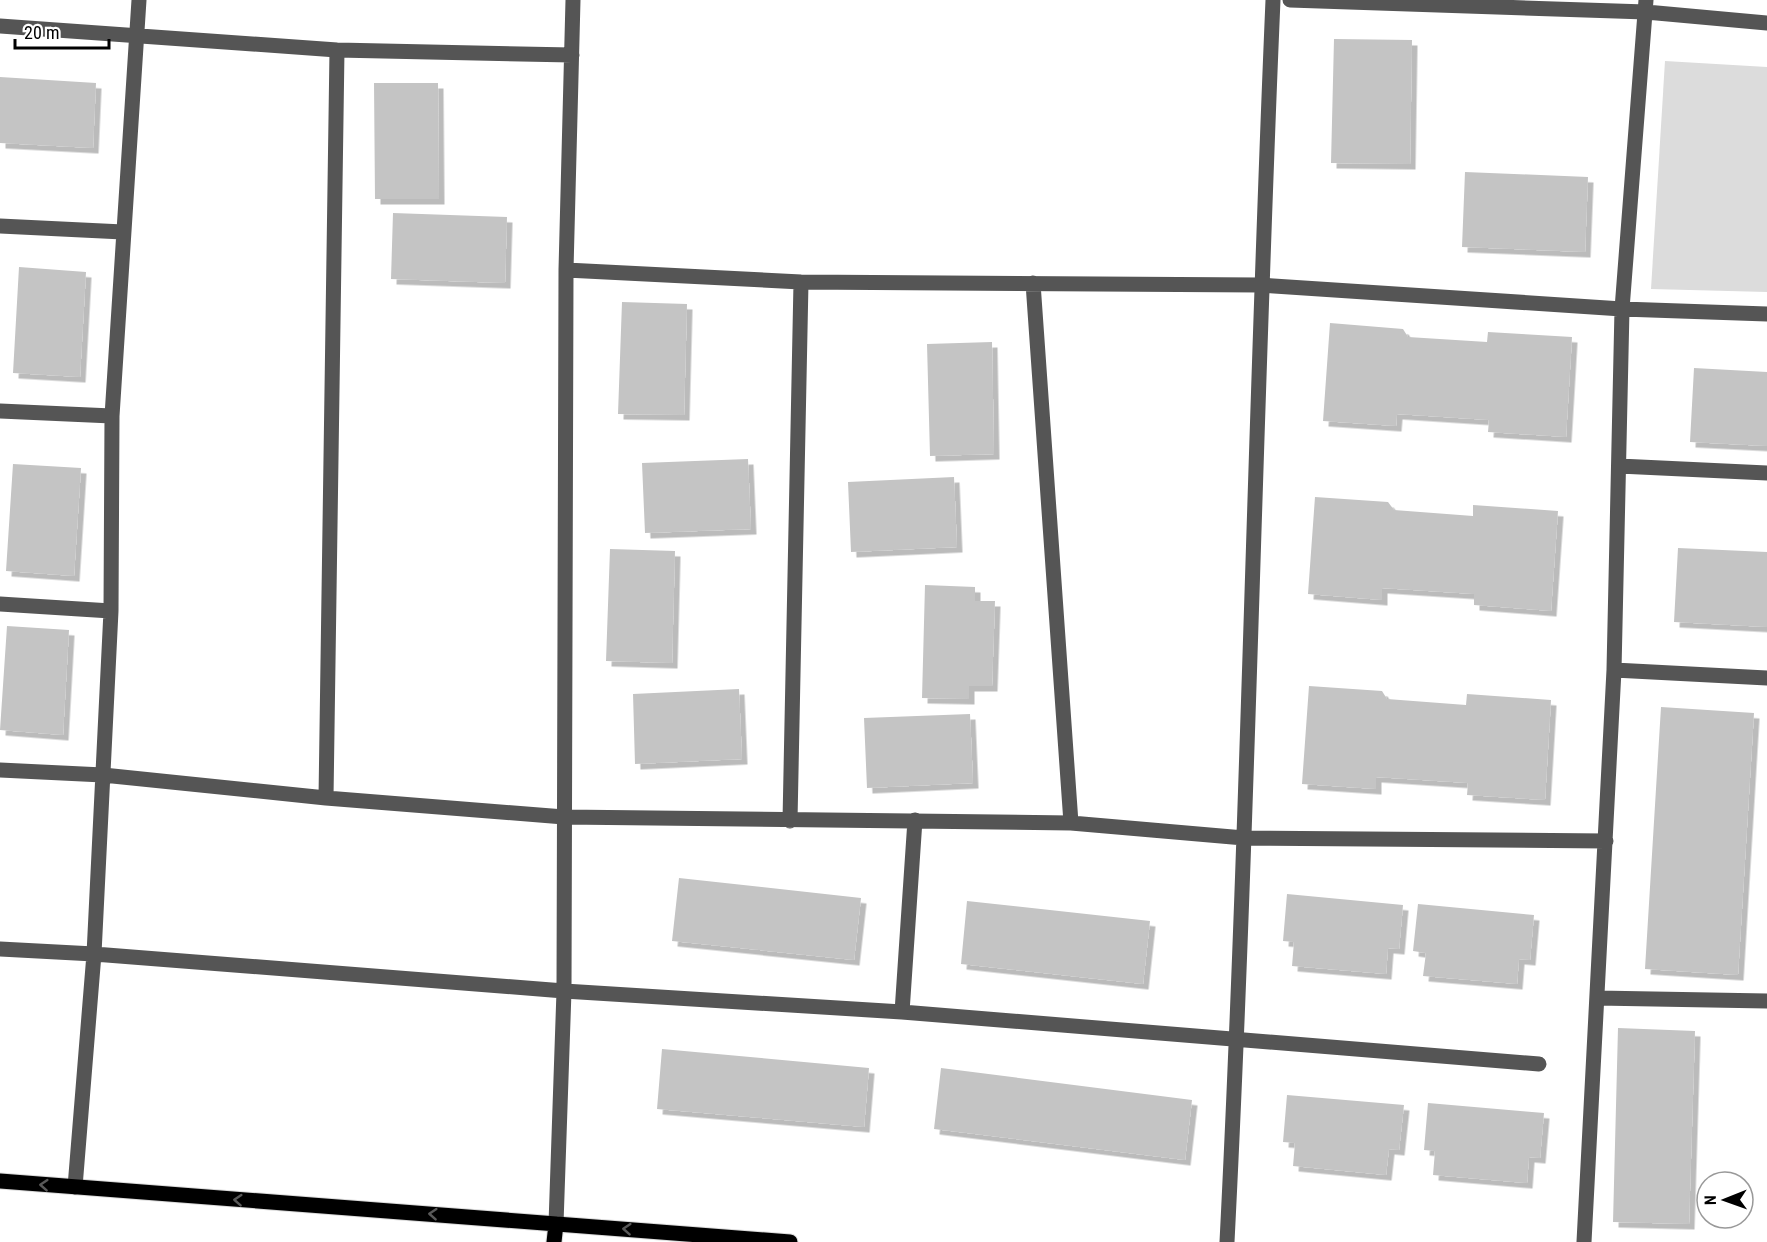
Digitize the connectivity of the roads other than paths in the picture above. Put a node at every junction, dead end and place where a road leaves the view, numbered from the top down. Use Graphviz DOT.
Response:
graph roads {
  1 [pos="139,0"];
  2 [pos="573,0"];
  3 [pos="1273,0"];
  4 [pos="1290,0"];
  5 [pos="1646,6"];
  6 [pos="1767,23"];
  7 [pos="0,26"];
  8 [pos="138,36"];
  9 [pos="337,50"];
  10 [pos="572,55"];
  11 [pos="0,226"];
  12 [pos="123,232"];
  13 [pos="566,270"];
  14 [pos="801,282"];
  15 [pos="1033,283"];
  16 [pos="1260,285"];
  17 [pos="1622,309"];
  18 [pos="1767,314"];
  19 [pos="0,411"];
  20 [pos="112,416"];
  21 [pos="1618,466"];
  22 [pos="1767,473"];
  23 [pos="0,604"];
  24 [pos="111,611"];
  25 [pos="1614,670"];
  26 [pos="1767,678"];
  27 [pos="0,770"];
  28 [pos="103,775"];
  29 [pos="326,798"];
  30 [pos="564,817"];
  31 [pos="915,820"];
  32 [pos="790,821"];
  33 [pos="1071,822"];
  34 [pos="1244,838"];
  35 [pos="1606,841"];
  36 [pos="0,949"];
  37 [pos="94,954"];
  38 [pos="564,991"];
  39 [pos="1597,998"];
  40 [pos="1767,1001"];
  41 [pos="902,1012"];
  42 [pos="1238,1038"];
  43 [pos="1539,1065"];
  44 [pos="0,1181"];
  45 [pos="75,1187"];
  46 [pos="556,1224"];
  47 [pos="554,1242"];
  48 [pos="790,1242"];
  49 [pos="1227,1242"];
  50 [pos="1584,1242"];
  1 -- 8 [label="street"];
  2 -- 10 [label="street"];
  3 -- 16 [label="street"];
  4 -- 5 [label="street"];
  5 -- 6 [label="street"];
  5 -- 17 [label="street"];
  7 -- 8 [label="street"];
  8 -- 9 [label="street"];
  8 -- 12 [label="street"];
  9 -- 10 [label="street"];
  9 -- 29 [label="street"];
  10 -- 13 [label="street"];
  11 -- 12 [label="street"];
  12 -- 20 [label="street"];
  13 -- 14 [label="street"];
  13 -- 30 [label="street"];
  14 -- 15 [label="street"];
  14 -- 32 [label="street"];
  15 -- 16 [label="street"];
  15 -- 33 [label="street"];
  16 -- 17 [label="street"];
  16 -- 34 [label="street"];
  17 -- 18 [label="street"];
  17 -- 21 [label="street"];
  19 -- 20 [label="street"];
  20 -- 24 [label="street"];
  21 -- 22 [label="street"];
  21 -- 25 [label="street"];
  23 -- 24 [label="street"];
  24 -- 28 [label="street"];
  25 -- 26 [label="street"];
  25 -- 35 [label="street"];
  27 -- 28 [label="street"];
  28 -- 29 [label="street"];
  28 -- 37 [label="street"];
  29 -- 30 [label="street"];
  30 -- 32 [label="street"];
  30 -- 38 [label="street"];
  31 -- 32 [label="street"];
  31 -- 33 [label="street"];
  31 -- 41 [label="street"];
  33 -- 34 [label="street"];
  34 -- 35 [label="street"];
  34 -- 42 [label="street"];
  35 -- 39 [label="street"];
  36 -- 37 [label="street"];
  37 -- 38 [label="street"];
  37 -- 45 [label="street"];
  38 -- 41 [label="street"];
  38 -- 46 [label="street"];
  39 -- 40 [label="street"];
  39 -- 50 [label="street"];
  41 -- 42 [label="street"];
  42 -- 43 [label="street"];
  42 -- 49 [label="street"];
  45 -- 44 [label="main road, one-way"];
  46 -- 45 [label="main road, one-way"];
  46 -- 47 [label="main road"];
  48 -- 46 [label="main road, one-way"];
}
